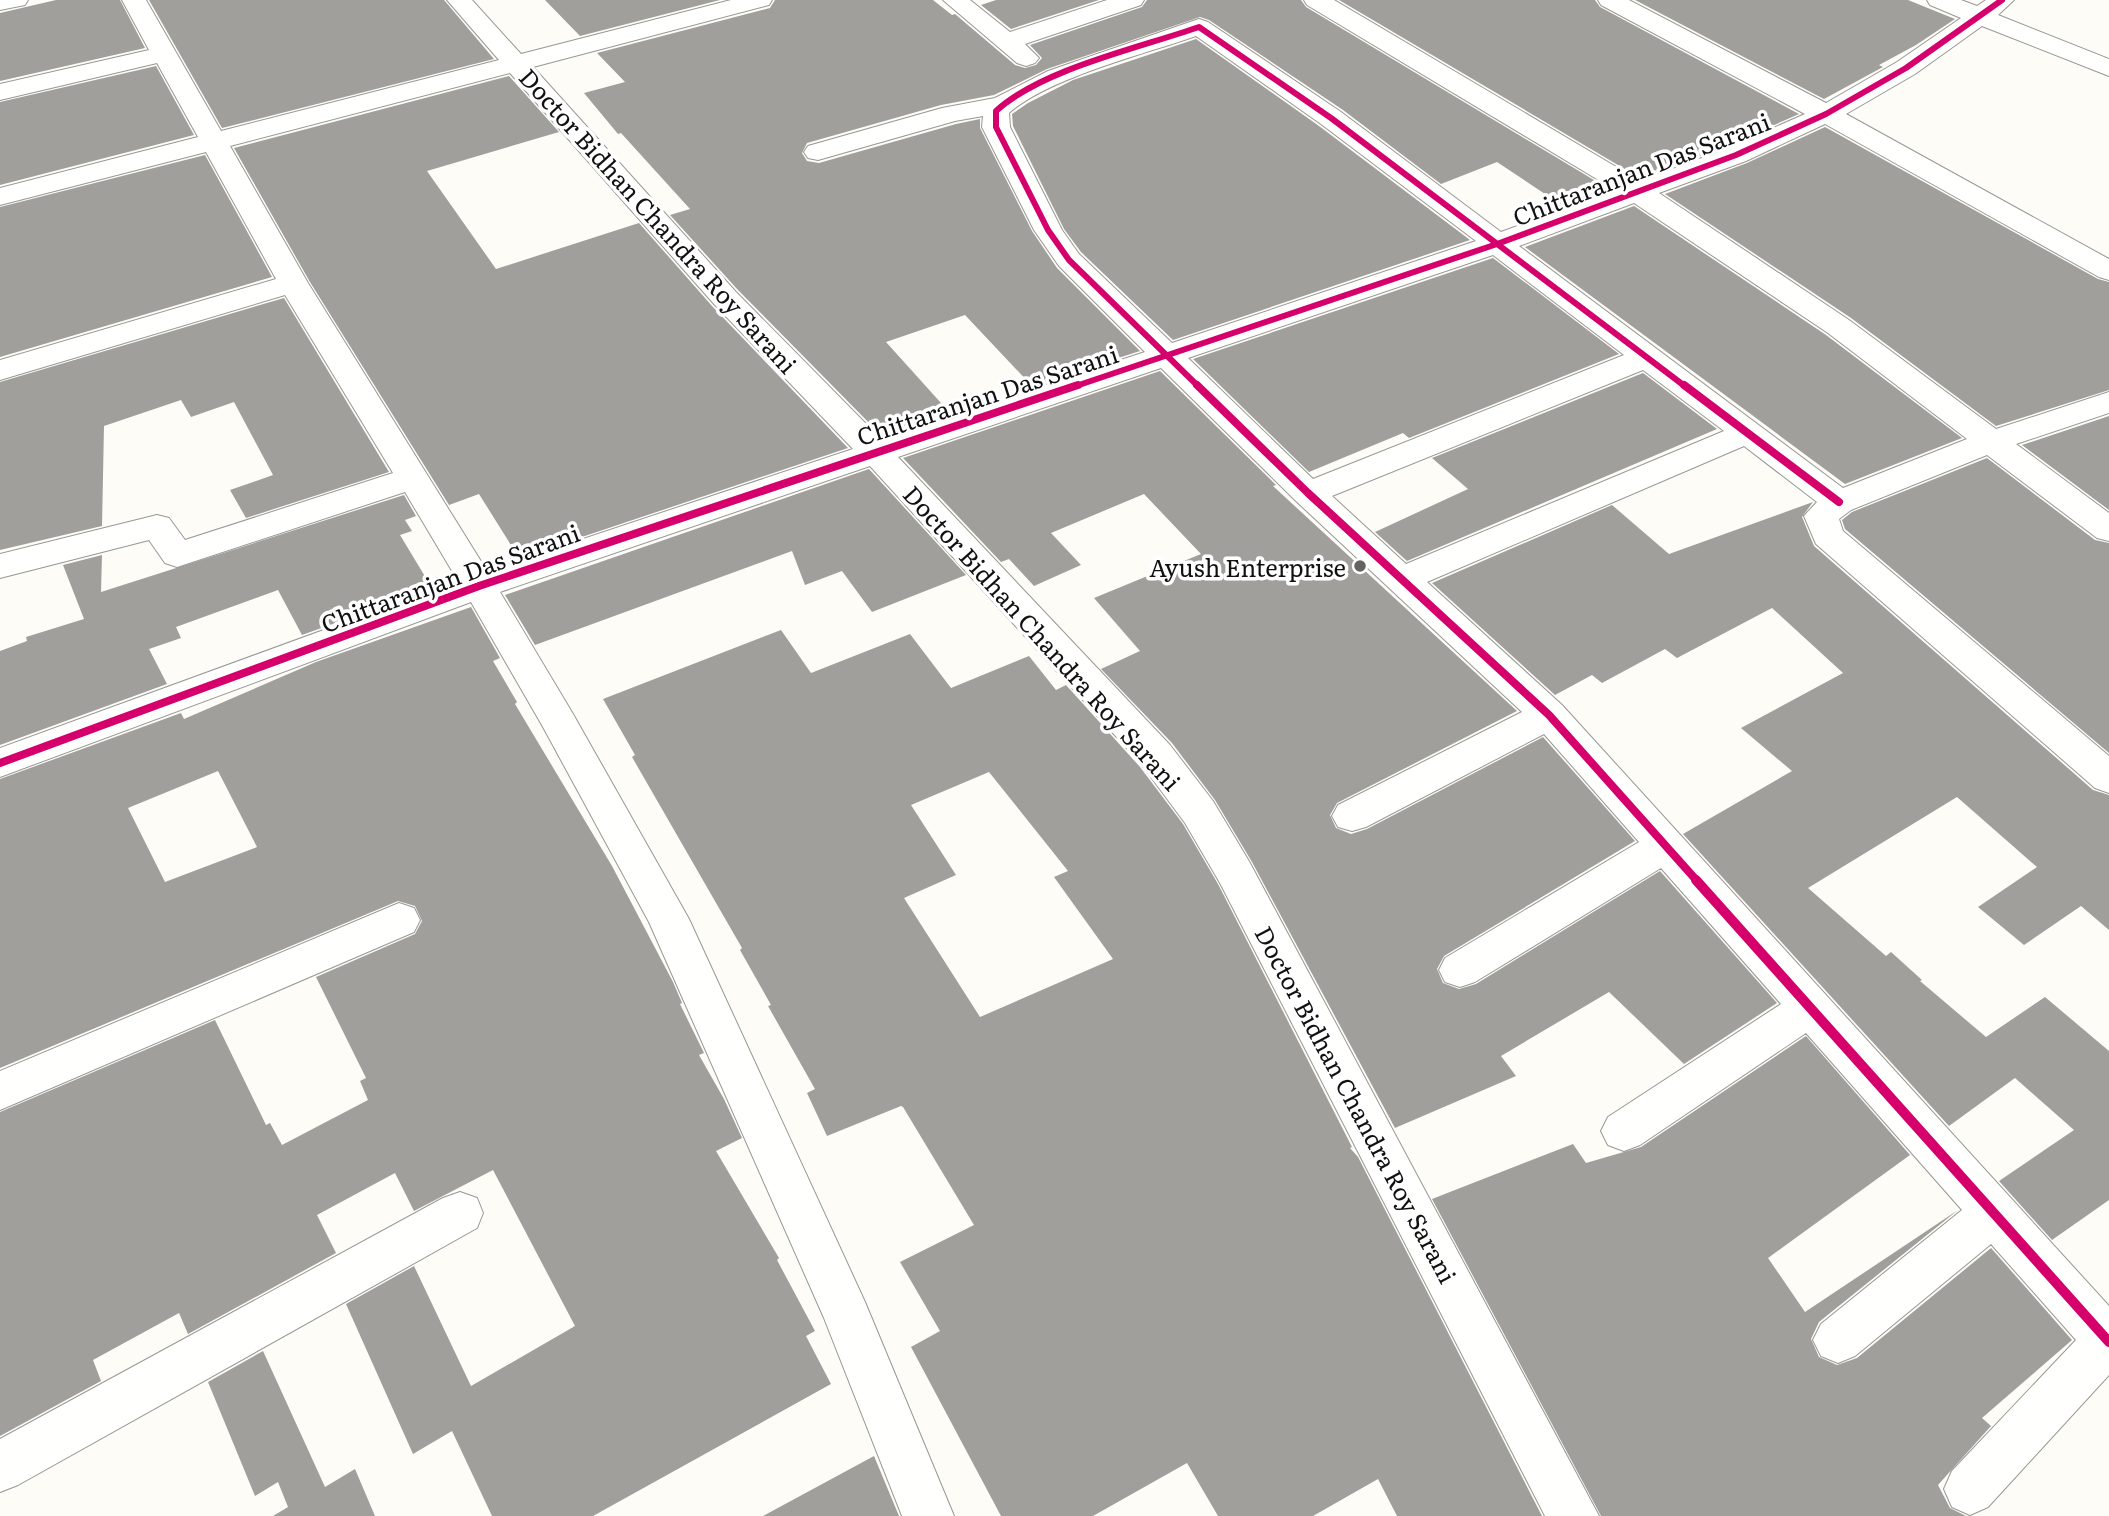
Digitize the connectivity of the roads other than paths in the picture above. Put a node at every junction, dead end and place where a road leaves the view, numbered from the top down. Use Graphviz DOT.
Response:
graph roads {
  1 [pos="16,0"];
  2 [pos="134,0"];
  3 [pos="458,0"];
  4 [pos="760,0"];
  5 [pos="955,0"];
  6 [pos="1132,0"];
  7 [pos="1317,0"];
  8 [pos="1610,0"];
  9 [pos="1939,0"];
  10 [pos="0,3"];
  11 [pos="1991,8"];
  12 [pos="1006,43"];
  13 [pos="163,54"];
  14 [pos="517,64"];
  15 [pos="2109,68"];
  16 [pos="1053,78"];
  17 [pos="0,92"];
  18 [pos="999,105"];
  19 [pos="1826,114"];
  20 [pos="214,141"];
  21 [pos="818,152"];
  22 [pos="1637,194"];
  23 [pos="0,197"];
  24 [pos="1497,244"];
  25 [pos="2109,271"];
  26 [pos="293,283"];
  27 [pos="1164,355"];
  28 [pos="1647,357"];
  29 [pos="0,370"];
  30 [pos="2109,402"];
  31 [pos="1747,433"];
  32 [pos="1989,442"];
  33 [pos="875,452"];
  34 [pos="413,478"];
  35 [pos="1308,493"];
  36 [pos="1839,502"];
  37 [pos="2109,530"];
  38 [pos="0,566"];
  39 [pos="1402,579"];
  40 [pos="479,586"];
  41 [pos="1549,715"];
  42 [pos="0,763"];
  43 [pos="2109,778"];
  44 [pos="1352,816"];
  45 [pos="1665,846"];
  46 [pos="398,920"];
  47 [pos="1460,970"];
  48 [pos="1809,1008"];
  49 [pos="0,1091"];
  50 [pos="1624,1131"];
  51 [pos="460,1213"];
  52 [pos="1993,1213"];
  53 [pos="1838,1340"];
  54 [pos="2108,1342"];
  55 [pos="0,1467"];
  56 [pos="1969,1489"];
  57 [pos="928,1516"];
  58 [pos="1573,1516"];
  1 -- 10 [label="street"];
  2 -- 13 [label="street"];
  3 -- 14 [label="street, Doctor Bidhan Chandra Roy Sarani"];
  4 -- 14 [label="street"];
  5 -- 12 [label="street"];
  6 -- 12 [label="street"];
  7 -- 22 [label="street"];
  8 -- 19 [label="street"];
  9 -- 11 [label="street"];
  11 -- 15 [label="street"];
  11 -- 19 [label="street, Chittaranjan Das Sarani"];
  12 -- 16 [label="street"];
  13 -- 17 [label="street"];
  13 -- 20 [label="street"];
  14 -- 20 [label="street"];
  14 -- 33 [label="street, Doctor Bidhan Chandra Roy Sarani"];
  16 -- 18 [label="street"];
  16 -- 24 [label="street"];
  18 -- 21 [label="street"];
  18 -- 27 [label="street"];
  19 -- 22 [label="street, Chittaranjan Das Sarani"];
  19 -- 25 [label="street"];
  20 -- 23 [label="street"];
  20 -- 26 [label="street"];
  22 -- 24 [label="street, Chittaranjan Das Sarani"];
  22 -- 32 [label="street"];
  24 -- 27 [label="street, Chittaranjan Das Sarani"];
  24 -- 28 [label="street"];
  26 -- 29 [label="street"];
  26 -- 34 [label="street"];
  27 -- 33 [label="street, Chittaranjan Das Sarani"];
  27 -- 35 [label="street"];
  28 -- 31 [label="street"];
  28 -- 35 [label="street"];
  30 -- 32 [label="street"];
  31 -- 36 [label="street"];
  31 -- 39 [label="street"];
  32 -- 36 [label="street"];
  32 -- 37 [label="street"];
  33 -- 40 [label="street, Chittaranjan Das Sarani"];
  33 -- 58 [label="street, Doctor Bidhan Chandra Roy Sarani"];
  34 -- 38 [label="street"];
  34 -- 40 [label="street"];
  35 -- 39 [label="street"];
  36 -- 43 [label="street"];
  39 -- 41 [label="street"];
  40 -- 42 [label="street, Chittaranjan Das Sarani"];
  40 -- 57 [label="street"];
  41 -- 44 [label="street"];
  41 -- 45 [label="street"];
  45 -- 47 [label="street"];
  45 -- 48 [label="street"];
  46 -- 49 [label="street"];
  48 -- 50 [label="street"];
  48 -- 52 [label="street"];
  51 -- 55 [label="street"];
  52 -- 53 [label="street"];
  52 -- 54 [label="street"];
  54 -- 56 [label="street"];
}
